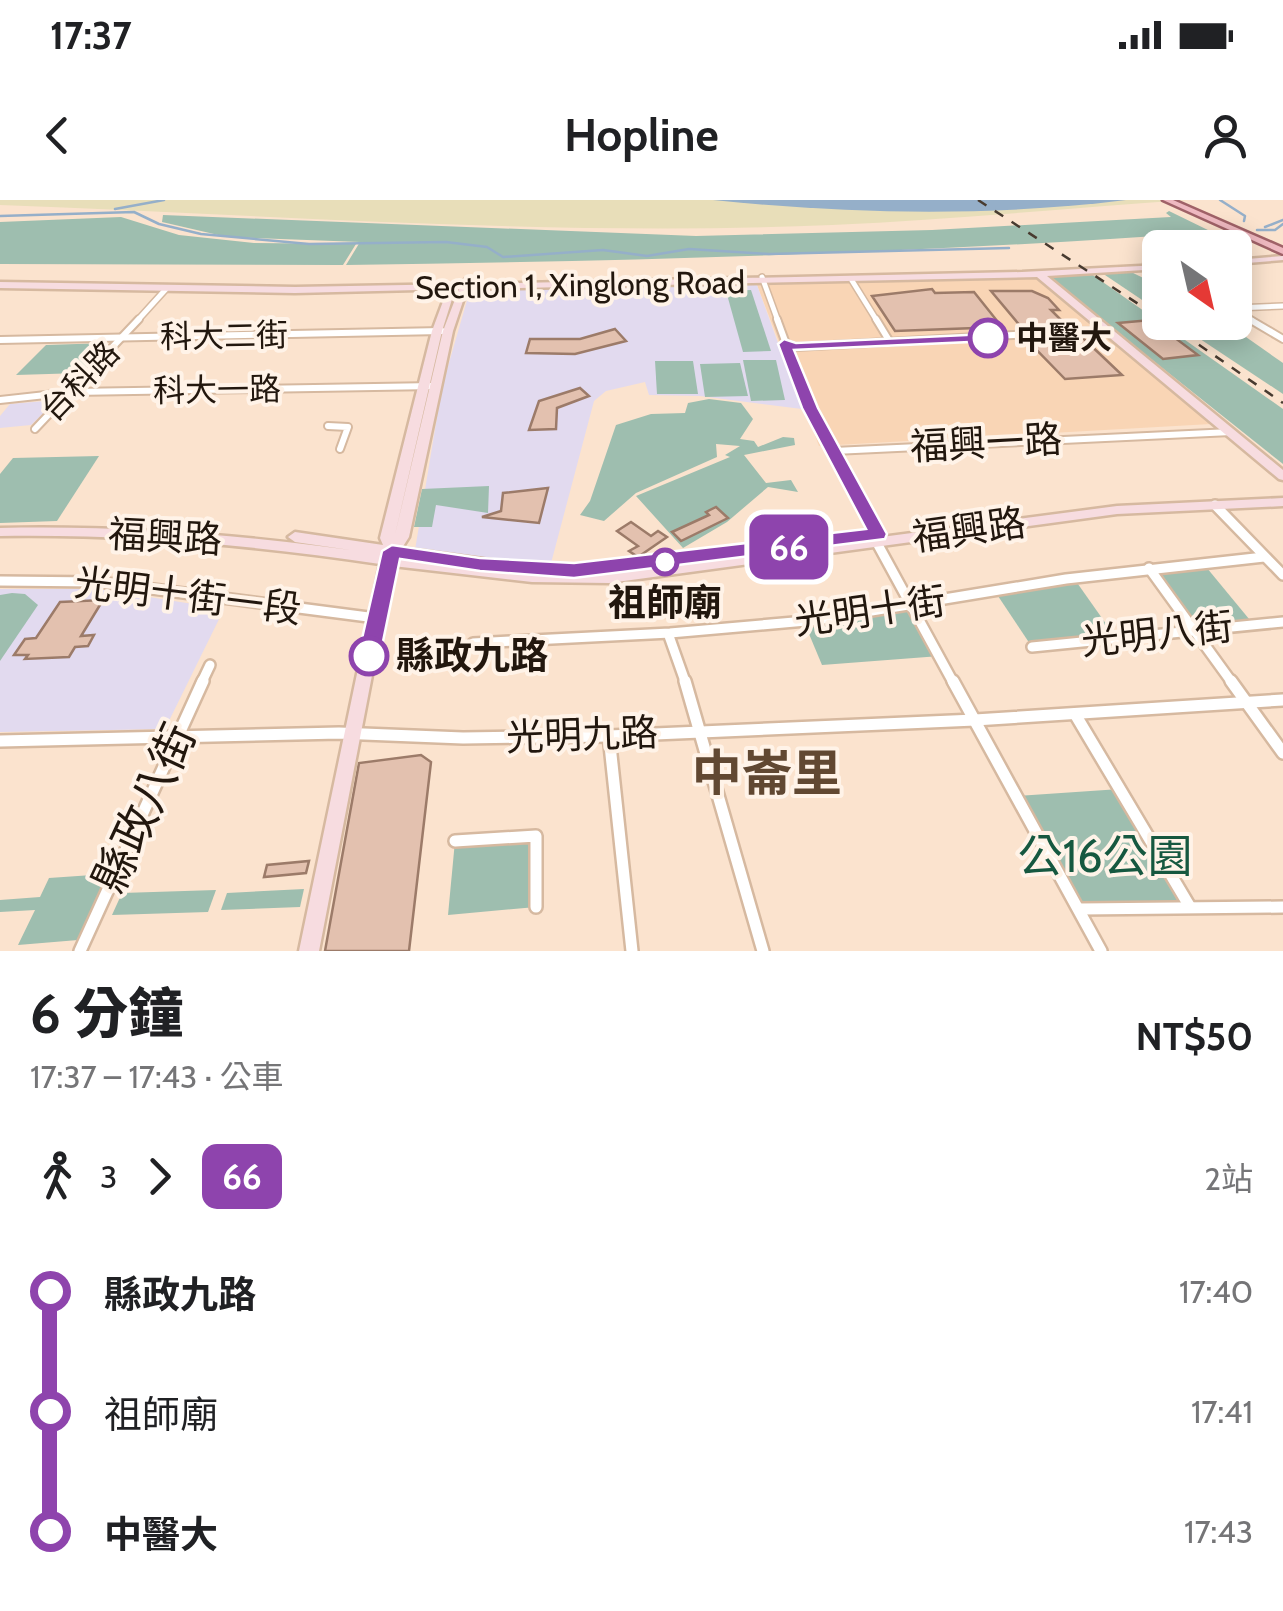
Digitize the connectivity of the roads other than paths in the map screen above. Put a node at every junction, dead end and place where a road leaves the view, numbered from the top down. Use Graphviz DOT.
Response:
graph roads {
  1 [pos="1167,200"];
  2 [pos="1176,200"];
  3 [pos="1283,254"];
  4 [pos="1252,257"];
  5 [pos="1252,260"];
  6 [pos="1142,267"];
  7 [pos="1036,272"];
  8 [pos="762,279"];
  9 [pos="851,279"];
  10 [pos="0,282"];
  11 [pos="459,284"];
  12 [pos="166,289"];
  13 [pos="1283,306"];
  14 [pos="1252,309"];
  15 [pos="1252,320"];
  16 [pos="1107,330"];
  17 [pos="443,331"];
  18 [pos="122,338"];
  19 [pos="1283,339"];
  20 [pos="0,340"];
  21 [pos="889,340"];
  22 [pos="784,344"];
  23 [pos="429,386"];
  24 [pos="73,392"];
  25 [pos="0,400"];
  26 [pos="328,426"];
  27 [pos="34,429"];
  28 [pos="1233,432"];
  29 [pos="340,449"];
  30 [pos="834,451"];
  31 [pos="1283,476"];
  32 [pos="1283,498"];
  33 [pos="1214,505"];
  34 [pos="1,529"];
  35 [pos="878,538"];
  36 [pos="1264,556"];
  37 [pos="390,557"];
  38 [pos="1150,568"];
  39 [pos="1283,575"];
  40 [pos="0,581"];
  41 [pos="914,607"];
  42 [pos="376,618"];
  43 [pos="1283,622"];
  44 [pos="1194,630"];
  45 [pos="670,636"];
  46 [pos="473,643"];
  47 [pos="1032,647"];
  48 [pos="210,665"];
  49 [pos="1283,700"];
  50 [pos="1245,702"];
  51 [pos="1075,714"];
  52 [pos="975,720"];
  53 [pos="702,731"];
  54 [pos="355,733"];
  55 [pos="178,736"];
  56 [pos="609,736"];
  57 [pos="2,745"];
  58 [pos="1283,753"];
  59 [pos="455,841"];
  60 [pos="1283,906"];
  61 [pos="536,907"];
  62 [pos="1190,907"];
  63 [pos="1080,910"];
  64 [pos="80,951"];
  65 [pos="310,951"];
  66 [pos="632,951"];
  67 [pos="763,951"];
  68 [pos="1101,951"];
  1 -- 3 [label="main road"];
  2 -- 3 [label="main road"];
  3 -- 4 [label="street"];
  3 -- 5 [label="street"];
  6 -- 7 [label="street, Section 1, Xinglong Road"];
  7 -- 8 [label="street, Section 1, Xinglong Road"];
  7 -- 9 [label="street, Section 1, Xinglong Road"];
  7 -- 16 [label="street"];
  8 -- 9 [label="street, Section 1, Xinglong Road"];
  8 -- 11 [label="street, Section 1, Xinglong Road"];
  8 -- 22 [label="street"];
  9 -- 21 [label="street"];
  10 -- 11 [label="street, Section 1, Xinglong Road"];
  10 -- 12 [label="street, Section 1, Xinglong Road"];
  11 -- 12 [label="street, Section 1, Xinglong Road"];
  11 -- 17 [label="street"];
  12 -- 18 [label="street, 台科路"];
  13 -- 14 [label="street"];
  15 -- 19 [label="street"];
  16 -- 21 [label="street"];
  16 -- 28 [label="street"];
  17 -- 18 [label="street, 科大二街"];
  17 -- 23 [label="street"];
  18 -- 20 [label="street, 科大二街"];
  18 -- 24 [label="street, 台科路"];
  21 -- 22 [label="street"];
  22 -- 30 [label="street"];
  23 -- 24 [label="street, 科大一路"];
  23 -- 37 [label="street"];
  24 -- 25 [label="street, 科大一路"];
  24 -- 27 [label="street, 台科路"];
  26 -- 29 [label="street"];
  28 -- 30 [label="street, 福興一路"];
  28 -- 31 [label="street"];
  30 -- 35 [label="street"];
  32 -- 33 [label="street, 福興路"];
  32 -- 35 [label="street, 福興路"];
  33 -- 35 [label="street, 福興路"];
  33 -- 36 [label="street"];
  34 -- 37 [label="street, 福興路"];
  35 -- 37 [label="street, 福興路"];
  35 -- 41 [label="street"];
  36 -- 38 [label="street, 光明十街"];
  36 -- 39 [label="street"];
  37 -- 42 [label="street"];
  38 -- 41 [label="street, 光明十街"];
  38 -- 44 [label="street"];
  40 -- 42 [label="street, 光明十街一段"];
  41 -- 45 [label="street, 光明十街"];
  41 -- 52 [label="street"];
  42 -- 54 [label="street"];
  43 -- 44 [label="street, 光明八街"];
  44 -- 47 [label="street, 光明八街"];
  44 -- 50 [label="street"];
  45 -- 46 [label="street, 光明十街"];
  45 -- 53 [label="street"];
  48 -- 55 [label="street, 縣政八街"];
  49 -- 50 [label="street, 光明九路"];
  50 -- 51 [label="street, 光明九路"];
  50 -- 58 [label="street"];
  51 -- 52 [label="street, 光明九路"];
  51 -- 62 [label="street"];
  52 -- 53 [label="street, 光明九路"];
  52 -- 63 [label="street"];
  53 -- 56 [label="street, 光明九路"];
  53 -- 67 [label="street"];
  54 -- 55 [label="street, 光明九路"];
  54 -- 56 [label="street, 光明九路"];
  54 -- 65 [label="street"];
  55 -- 57 [label="street, 光明九路"];
  55 -- 64 [label="street, 縣政八街"];
  56 -- 66 [label="street"];
  59 -- 61 [label="street"];
  60 -- 62 [label="street"];
  62 -- 63 [label="street"];
  63 -- 68 [label="street"];
}
